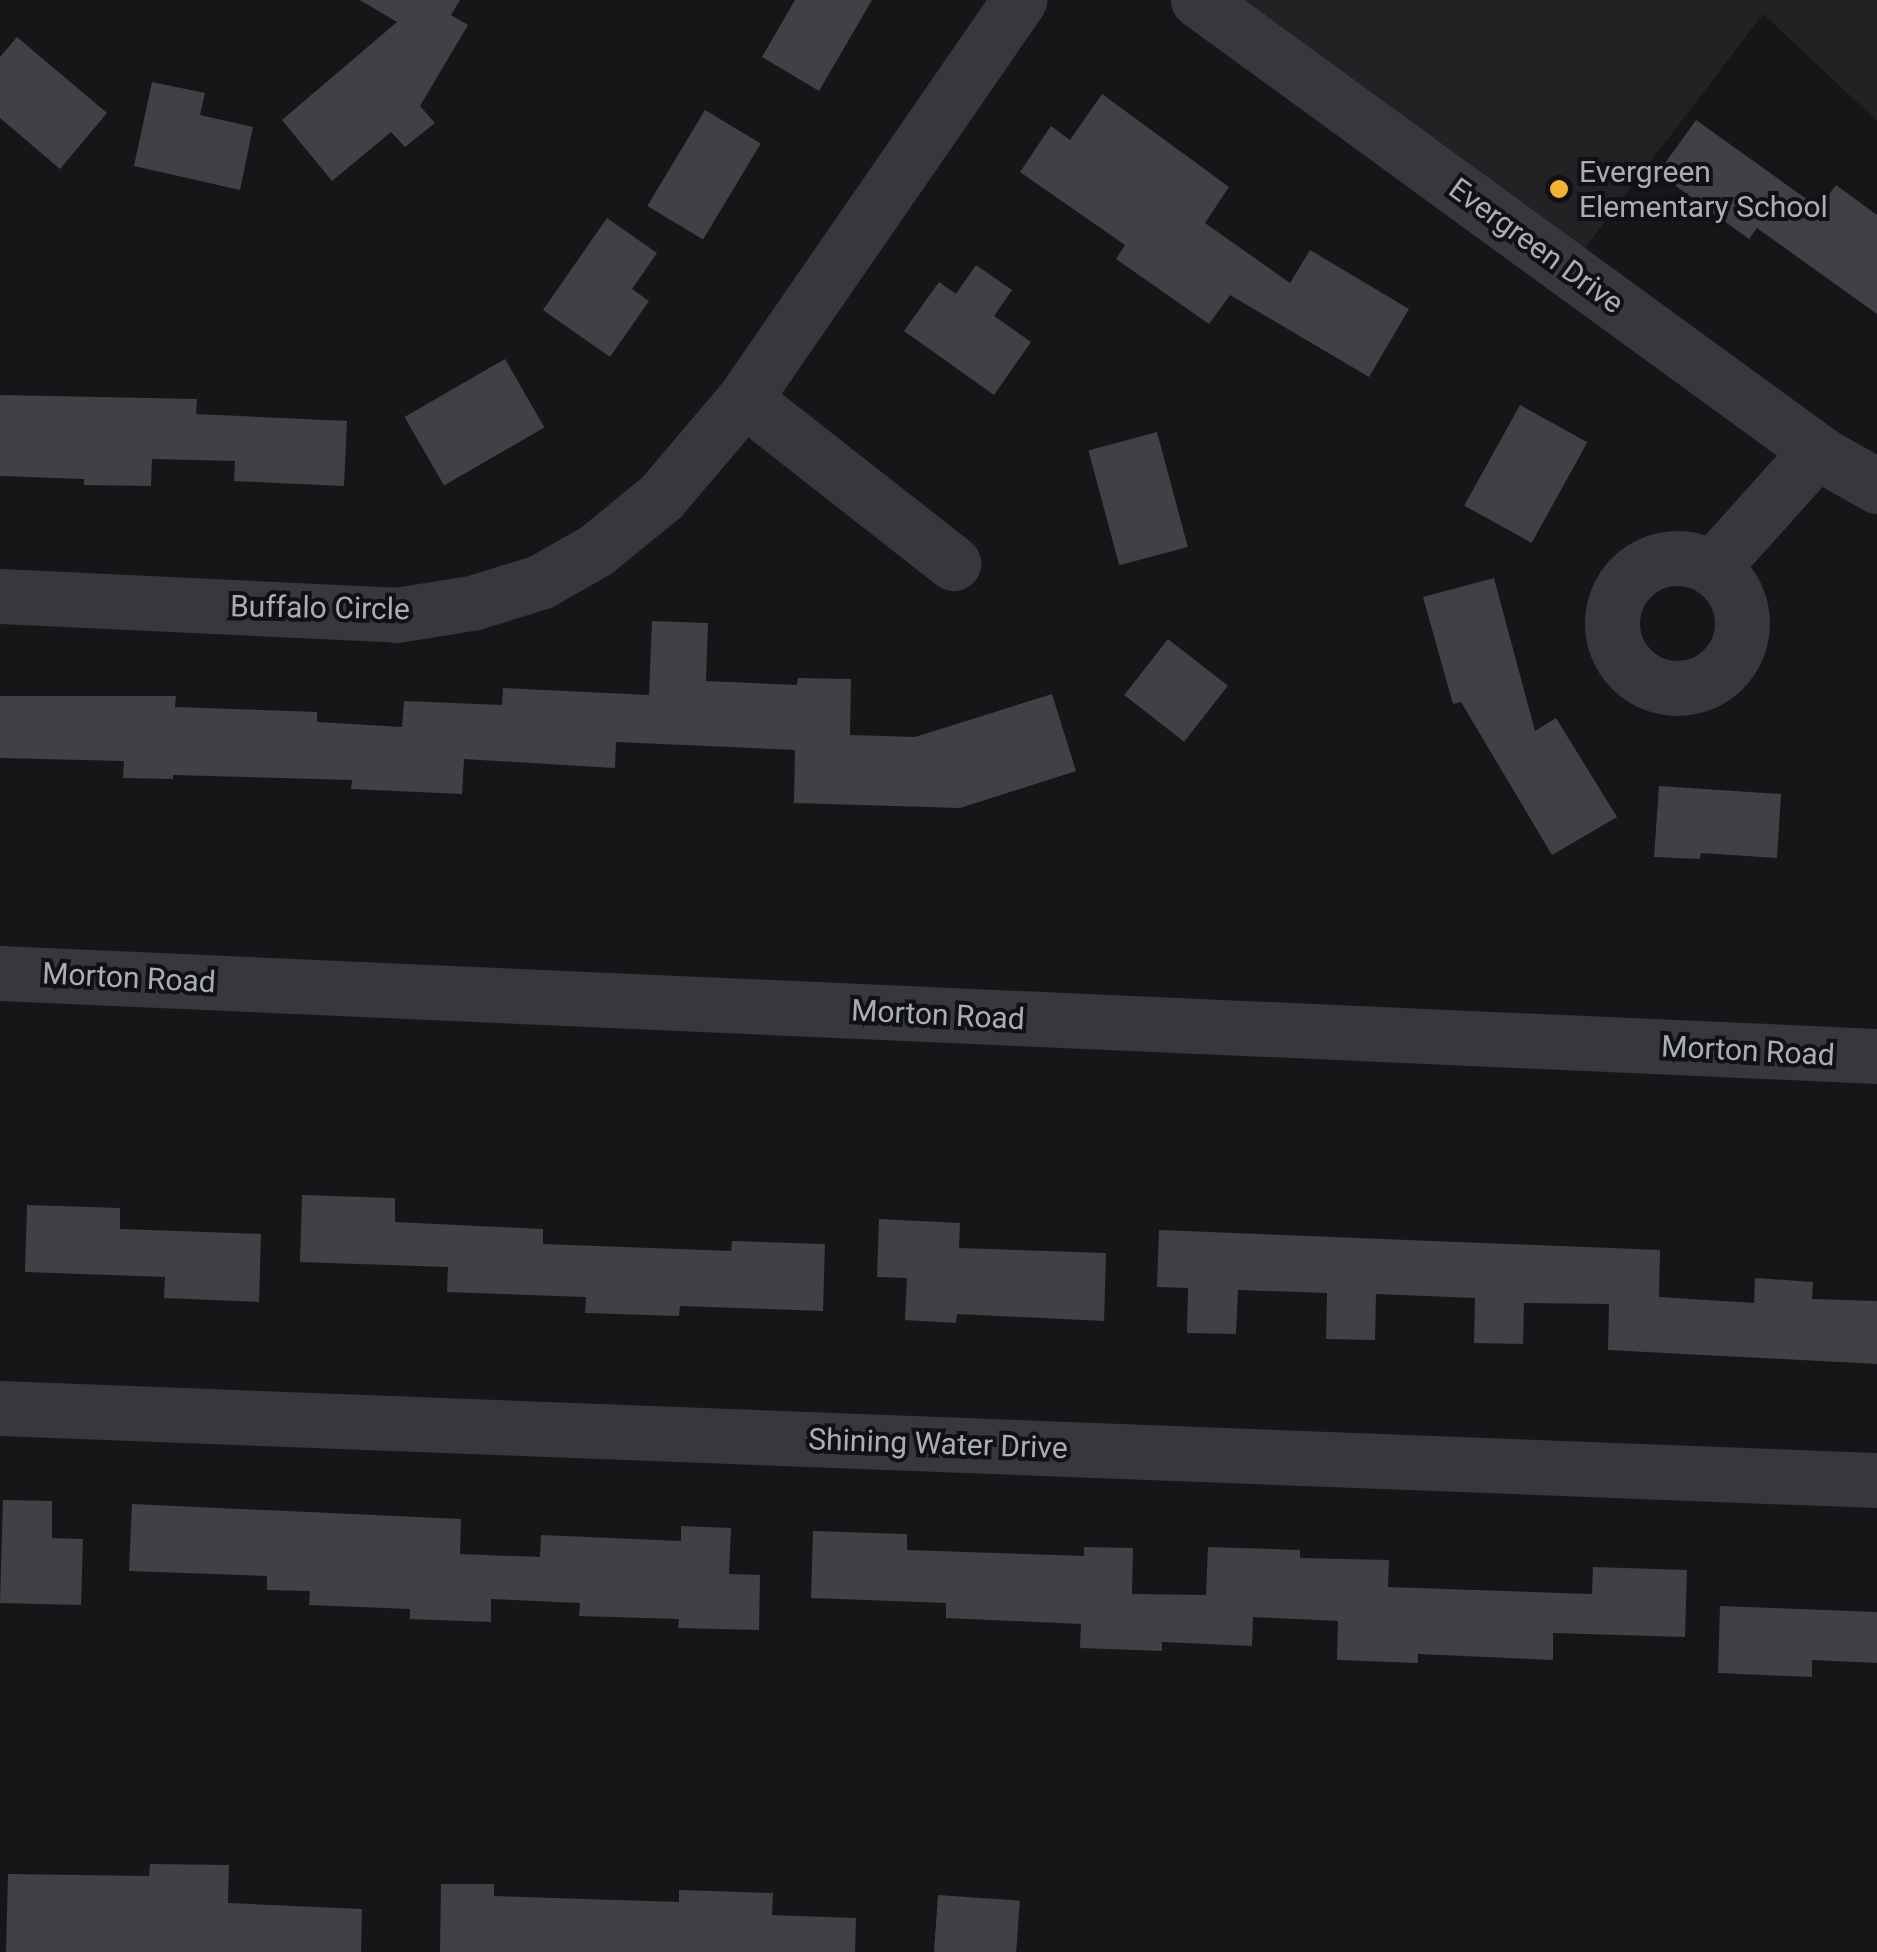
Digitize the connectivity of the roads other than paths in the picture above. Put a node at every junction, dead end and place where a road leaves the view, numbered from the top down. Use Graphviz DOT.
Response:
graph roads {
  1 [pos="1019,0"];
  2 [pos="1198,0"];
  3 [pos="744,399"];
  4 [pos="1817,451"];
  5 [pos="1877,486"];
  6 [pos="953,563"];
  7 [pos="1712,568"];
  8 [pos="0,596"];
  9 [pos="0,973"];
  10 [pos="1877,1056"];
  11 [pos="0,1408"];
  12 [pos="1877,1480"];
  1 -- 3 [label="street, Buffalo Circle"];
  2 -- 4 [label="street, Evergreen Drive"];
  3 -- 6 [label="street"];
  3 -- 8 [label="street, Buffalo Circle"];
  4 -- 5 [label="street, Evergreen Drive"];
  4 -- 7 [label="street"];
  9 -- 10 [label="street, Morton Road"];
  11 -- 12 [label="street, Shining Water Drive"];
}
